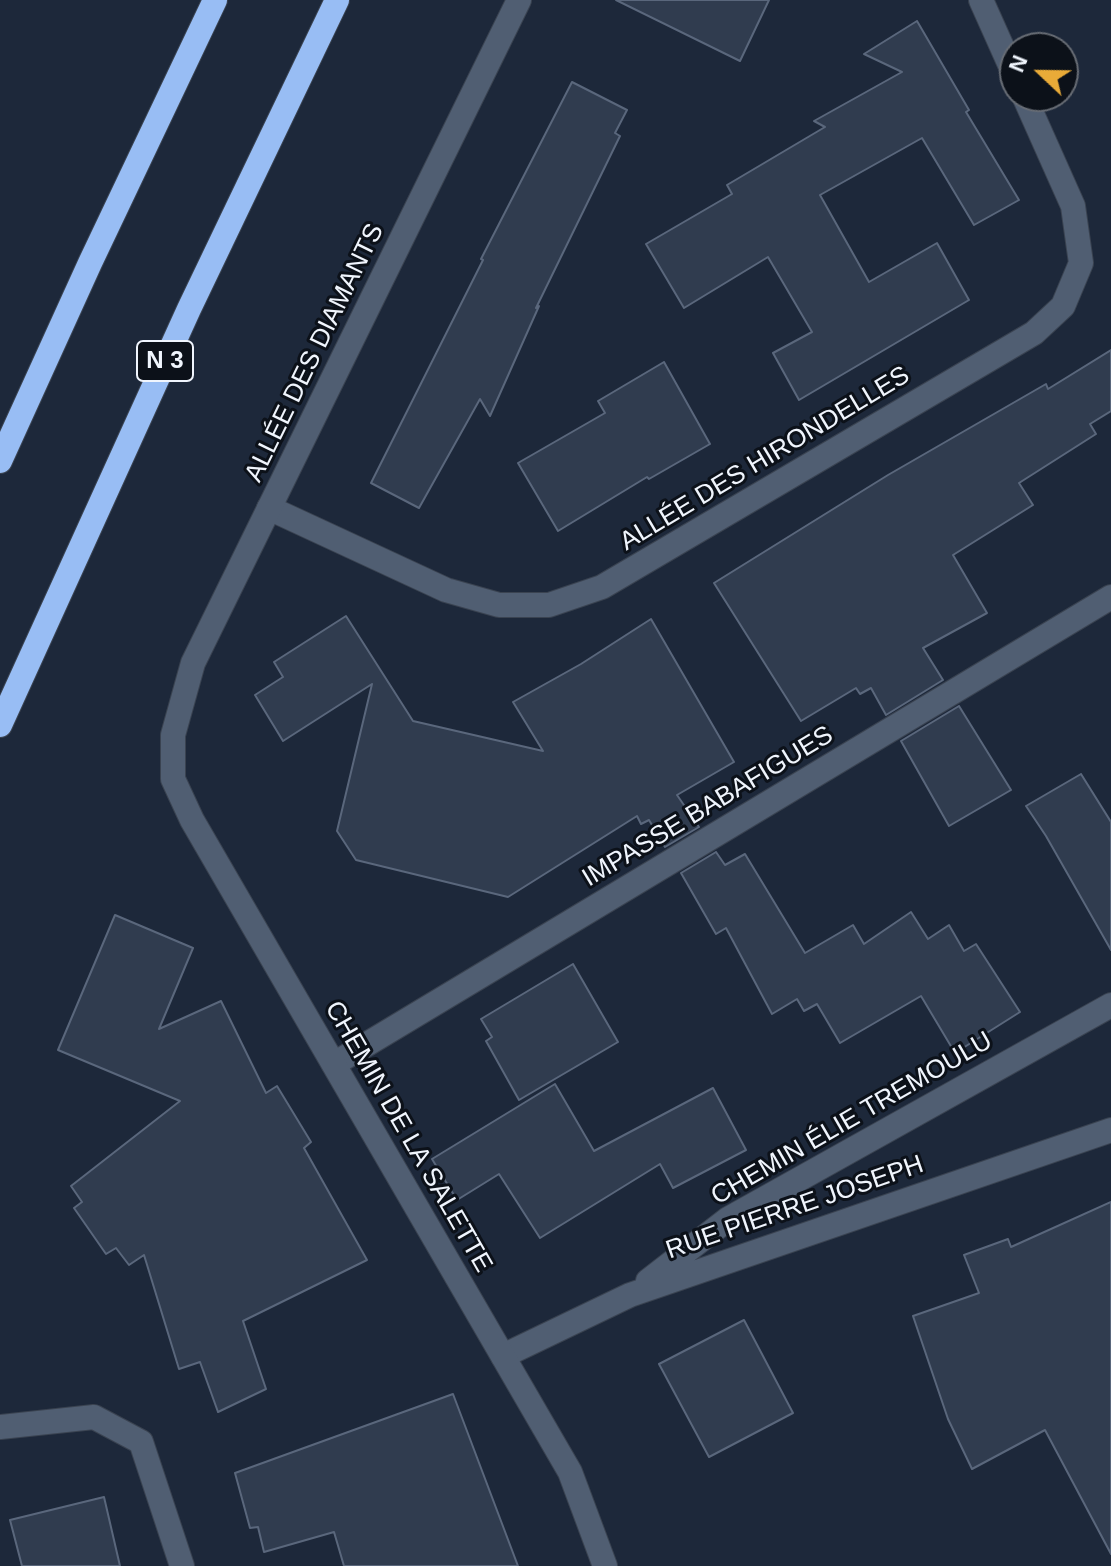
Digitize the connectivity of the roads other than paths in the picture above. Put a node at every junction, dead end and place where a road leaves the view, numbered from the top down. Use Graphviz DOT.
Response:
graph roads {
  1 [pos="215,0"];
  2 [pos="337,0"];
  3 [pos="519,0"];
  4 [pos="981,0"];
  5 [pos="999,40"];
  6 [pos="1031,112"];
  7 [pos="0,461"];
  8 [pos="269,508"];
  9 [pos="1111,597"];
  10 [pos="0,725"];
  11 [pos="173,735"];
  12 [pos="1111,1005"];
  13 [pos="334,1064"];
  14 [pos="1111,1130"];
  15 [pos="630,1295"];
  16 [pos="503,1356"];
  17 [pos="0,1427"];
  18 [pos="182,1566"];
  19 [pos="605,1566"];
  1 -- 7 [label="highway"];
  2 -- 10 [label="highway, N 3"];
  3 -- 8 [label="street, ALLÉE DES DIAMANTS"];
  4 -- 5 [label="street"];
  6 -- 8 [label="street, ALLÉE DES HIRONDELLES"];
  8 -- 11 [label="street, ALLÉE DES DIAMANTS"];
  9 -- 13 [label="street, IMPASSE BABAFIGUES"];
  11 -- 13 [label="street, CHEMIN DE LA SALETTE"];
  12 -- 15 [label="street, CHEMIN ÉLIE TREMOULU"];
  13 -- 16 [label="street, CHEMIN DE LA SALETTE"];
  14 -- 15 [label="street, RUE PIERRE JOSEPH"];
  15 -- 16 [label="street, RUE PIERRE JOSEPH"];
  16 -- 19 [label="street, CHEMIN DE LA SALETTE"];
  17 -- 18 [label="street"];
}
